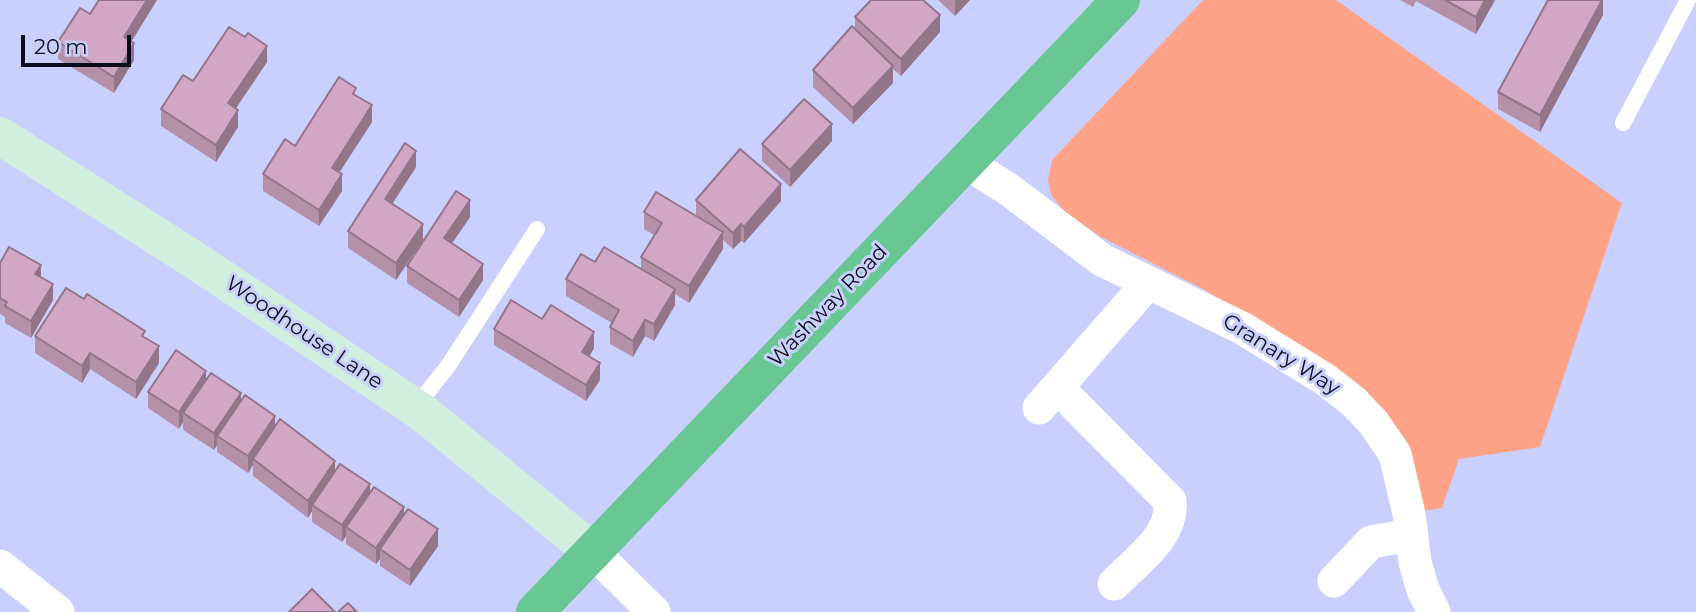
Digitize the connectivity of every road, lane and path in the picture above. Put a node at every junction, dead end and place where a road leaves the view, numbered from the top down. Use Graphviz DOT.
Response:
graph roads {
  1 [pos="1121,0"];
  2 [pos="1689,0"];
  3 [pos="1623,123"];
  4 [pos="0,136"];
  5 [pos="965,162"];
  6 [pos="537,229"];
  7 [pos="1148,283"];
  8 [pos="415,408"];
  9 [pos="1411,535"];
  10 [pos="593,551"];
  11 [pos="0,566"];
  12 [pos="1334,581"];
  13 [pos="1114,584"];
  14 [pos="58,612"];
  15 [pos="535,612"];
  16 [pos="653,612"];
  17 [pos="1434,612"];
  1 -- 5 [label="highway, Washway Road"];
  2 -- 3 [label="lane"];
  4 -- 8 [label="street, Woodhouse Lane"];
  5 -- 7 [label="street, Granary Way"];
  5 -- 10 [label="highway, Washway Road"];
  6 -- 8 [label="lane"];
  7 -- 9 [label="street, Granary Way"];
  7 -- 13 [label="street"];
  8 -- 10 [label="street, Woodhouse Lane"];
  9 -- 12 [label="street"];
  9 -- 17 [label="street, Granary Way"];
  10 -- 15 [label="highway, Washway Road"];
  10 -- 16 [label="street"];
  11 -- 14 [label="street"];
}
